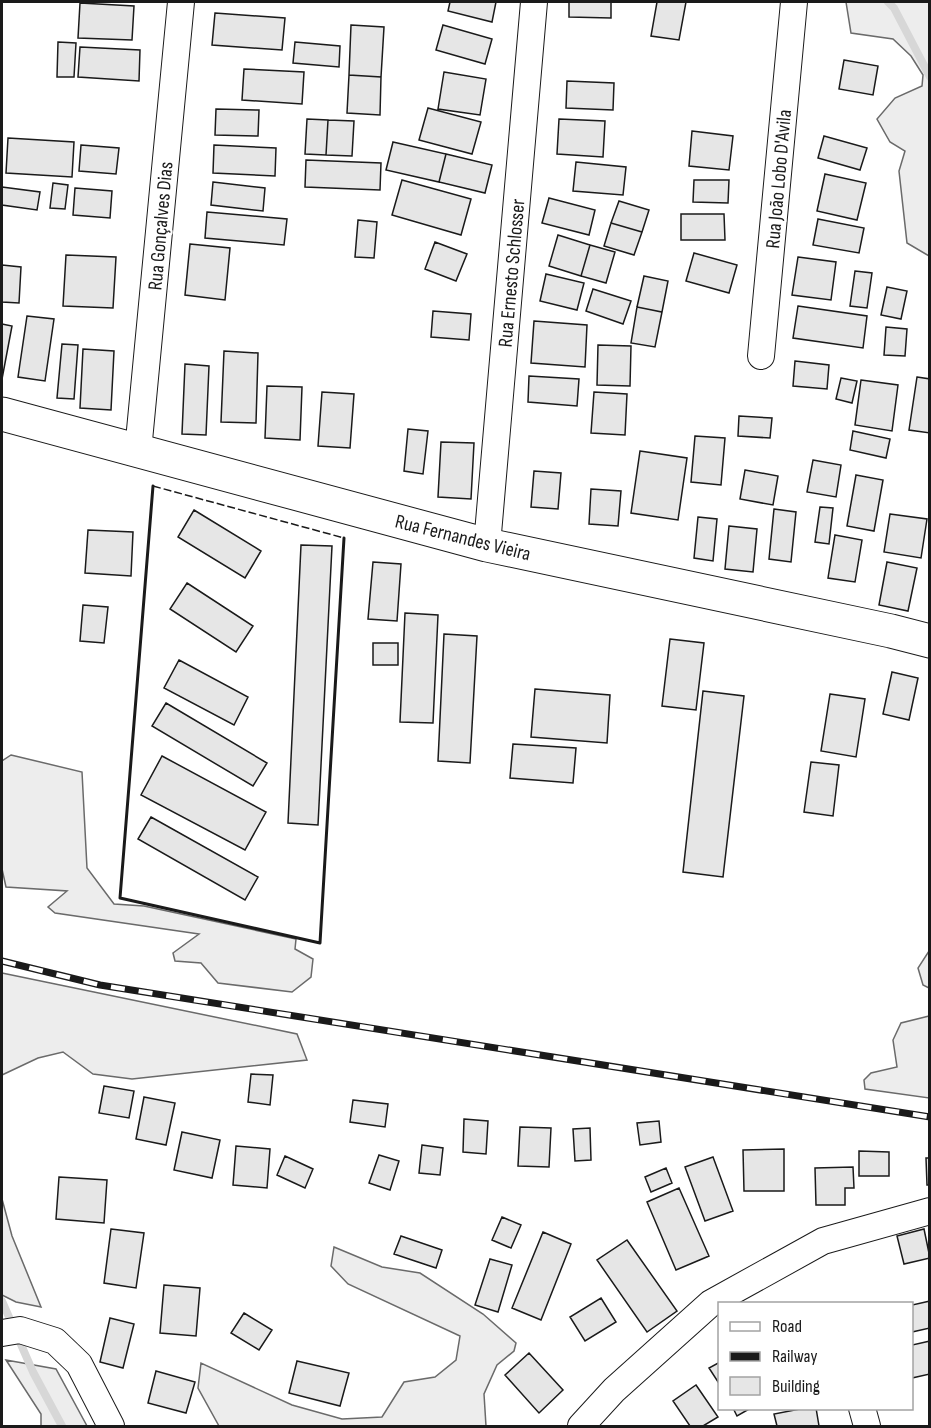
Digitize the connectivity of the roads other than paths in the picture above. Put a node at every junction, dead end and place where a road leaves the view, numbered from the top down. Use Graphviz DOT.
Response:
graph roads {
  1 [pos="181,2"];
  2 [pos="534,2"];
  3 [pos="795,2"];
  4 [pos="761,356"];
  5 [pos="2,414"];
  6 [pos="138,451"];
  7 [pos="487,545"];
  8 [pos="930,641"];
  9 [pos="930,1211"];
  10 [pos="10,1332"];
  11 [pos="863,1410"];
  12 [pos="111,1426"];
  13 [pos="581,1426"];
  14 [pos="867,1426"];
  1 -- 6 [label="street, Rua Gonçalves Dias"];
  2 -- 7 [label="street, Rua Ernesto Schlosser"];
  3 -- 4 [label="street, Rua João Lobo D'Avila"];
  5 -- 6 [label="street, Rua Fernandes Vieira"];
  6 -- 7 [label="street, Rua Fernandes Vieira"];
  7 -- 8 [label="street, Rua Fernandes Vieira"];
  9 -- 13 [label="street"];
  10 -- 12 [label="street"];
  11 -- 14 [label="street"];
}
